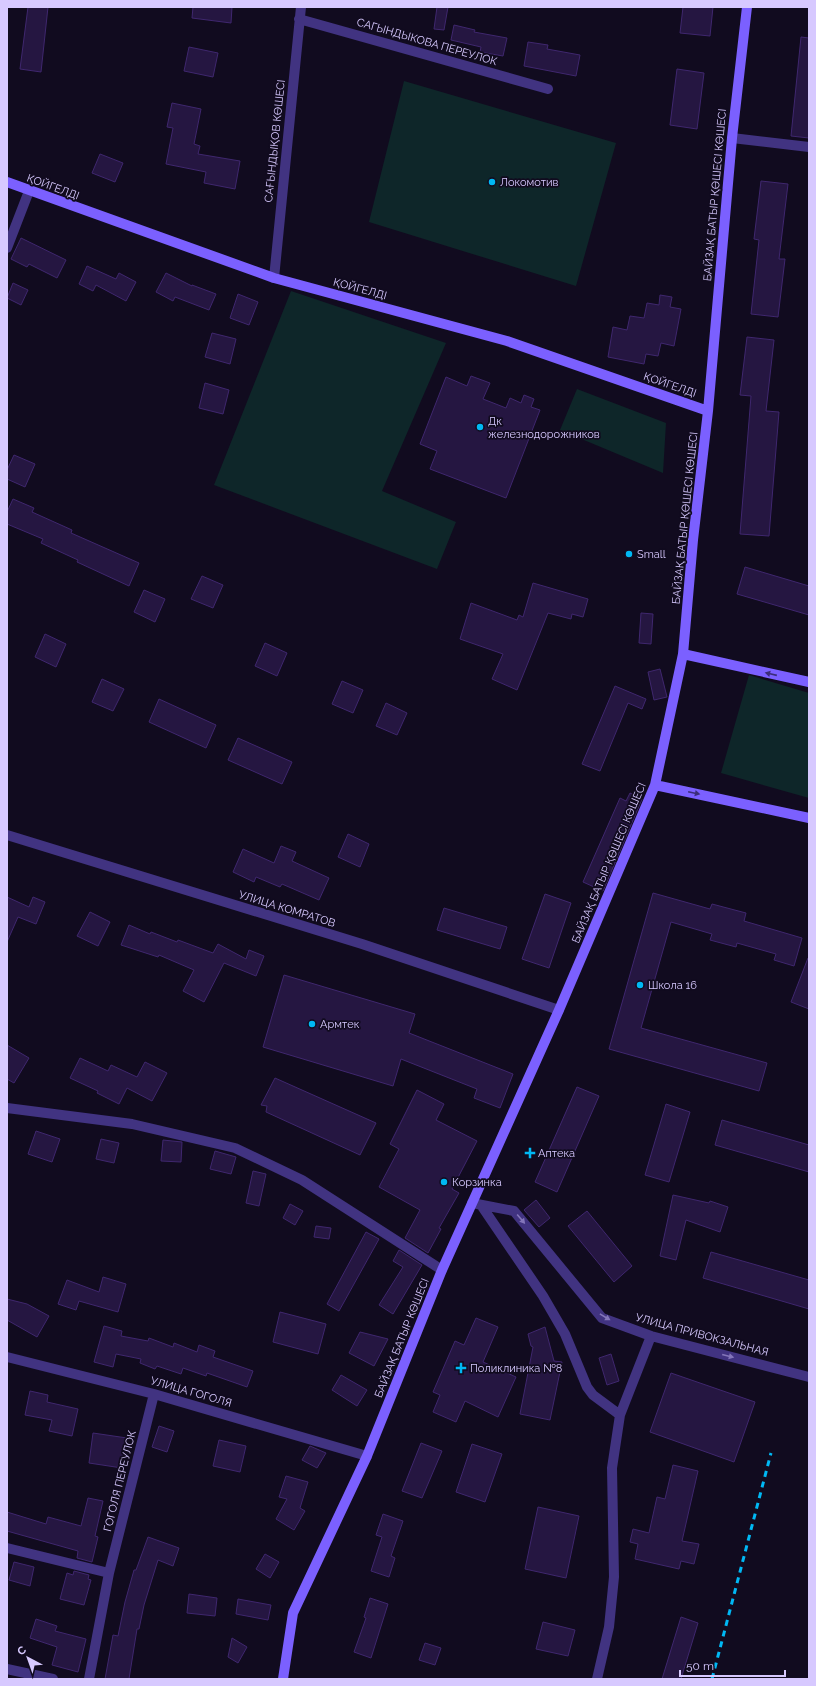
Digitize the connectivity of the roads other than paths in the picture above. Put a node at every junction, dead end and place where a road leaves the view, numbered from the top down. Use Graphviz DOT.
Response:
graph roads {
  1 [pos="301,7"];
  2 [pos="747,7"];
  3 [pos="299,19"];
  4 [pos="548,89"];
  5 [pos="732,138"];
  6 [pos="809,147"];
  7 [pos="7,182"];
  8 [pos="29,191"];
  9 [pos="7,248"];
  10 [pos="274,278"];
  11 [pos="708,411"];
  12 [pos="683,654"];
  13 [pos="809,682"];
  14 [pos="655,785"];
  15 [pos="809,818"];
  16 [pos="7,835"];
  17 [pos="559,1010"];
  18 [pos="7,1108"];
  19 [pos="477,1204"];
  20 [pos="442,1270"];
  21 [pos="651,1336"];
  22 [pos="7,1357"];
  23 [pos="809,1377"];
  24 [pos="154,1394"];
  25 [pos="620,1416"];
  26 [pos="367,1456"];
  27 [pos="7,1548"];
  28 [pos="109,1573"];
  29 [pos="7,1669"];
  30 [pos="53,1679"];
  31 [pos="89,1679"];
  32 [pos="283,1679"];
  33 [pos="597,1679"];
  1 -- 3 [label="street, САҒЫНДЫҚОВ КӨШЕСІ"];
  2 -- 5 [label="main road, БАЙЗАҚ БАТЫР ҚӨШЕСІ КӨШЕСІ"];
  3 -- 4 [label="street, САГЫНДЫКОВА ПЕРЕУЛОК"];
  3 -- 10 [label="street, САҒЫНДЫҚОВ КӨШЕСІ"];
  5 -- 6 [label="street"];
  5 -- 11 [label="main road, БАЙЗАҚ БАТЫР ҚӨШЕСІ КӨШЕСІ"];
  7 -- 8 [label="main road, ҚОЙГЕЛДІ"];
  8 -- 9 [label="street"];
  8 -- 10 [label="main road, ҚОЙГЕЛДІ"];
  10 -- 11 [label="main road, ҚОЙГЕЛДІ"];
  11 -- 12 [label="main road, БАЙЗАҚ БАТЫР ҚӨШЕСІ КӨШЕСІ"];
  13 -- 12 [label="main road, one-way"];
  12 -- 14 [label="main road, БАЙЗАҚ БАТЫР ҚӨШЕСІ КӨШЕСІ"];
  14 -- 15 [label="main road, one-way"];
  14 -- 17 [label="main road, БАЙЗАҚ БАТЫР ҚӨШЕСІ КӨШЕСІ"];
  16 -- 17 [label="street, УЛИЦА КОМРАТОВ"];
  17 -- 19 [label="main road, БАЙЗАҚ БАТЫР КӨШЕСІ"];
  18 -- 20 [label="street"];
  19 -- 20 [label="main road, БАЙЗАҚ БАТЫР КӨШЕСІ"];
  19 -- 21 [label="street, УЛИЦА ПРИВОКЗАЛЬНАЯ, one-way"];
  19 -- 25 [label="street"];
  20 -- 26 [label="main road, БАЙЗАҚ БАТЫР КӨШЕСІ"];
  21 -- 23 [label="street, УЛИЦА ПРИВОКЗАЛЬНАЯ, one-way"];
  21 -- 25 [label="street"];
  22 -- 24 [label="street, УЛИЦА ГОГОЛЯ"];
  24 -- 26 [label="street, УЛИЦА ГОГОЛЯ"];
  24 -- 28 [label="street, ГОГОЛЯ ПЕРЕУЛОК"];
  25 -- 33 [label="street"];
  26 -- 32 [label="main road, БАЙЗАҚ БАТЫР КӨШЕСІ"];
  27 -- 28 [label="street"];
  28 -- 31 [label="street, ГОГОЛЯ ПЕРЕУЛОК"];
  29 -- 30 [label="street"];
}
